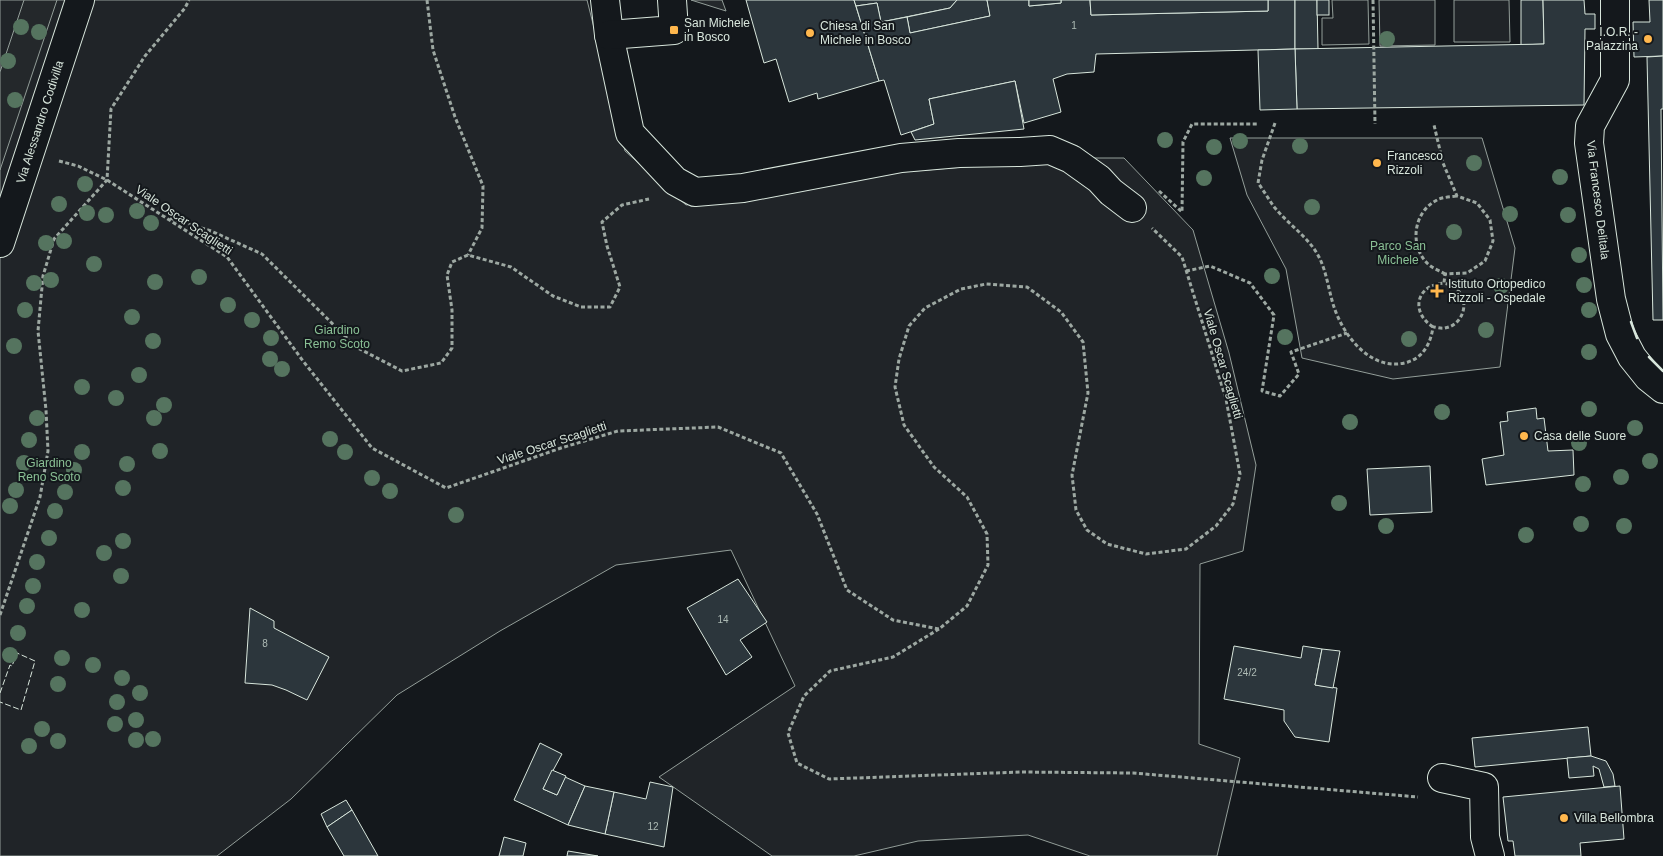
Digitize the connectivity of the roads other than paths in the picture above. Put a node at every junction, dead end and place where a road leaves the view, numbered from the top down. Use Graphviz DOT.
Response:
graph roads {
  1 [pos="80,0"];
  2 [pos="605,0"];
  3 [pos="672,0"];
  4 [pos="1615,0"];
  5 [pos="609,35"];
  6 [pos="1132,208"];
  7 [pos="0,243"];
  8 [pos="1663,389"];
  9 [pos="1433,788"];
  10 [pos="1490,856"];
  1 -- 7 [label="street, Via Alessandro Codivilla"];
  2 -- 5 [label="street"];
  3 -- 5 [label="street"];
  4 -- 8 [label="street, Via Francesco Delitala"];
  5 -- 6 [label="street"];
  9 -- 10 [label="street"];
}
